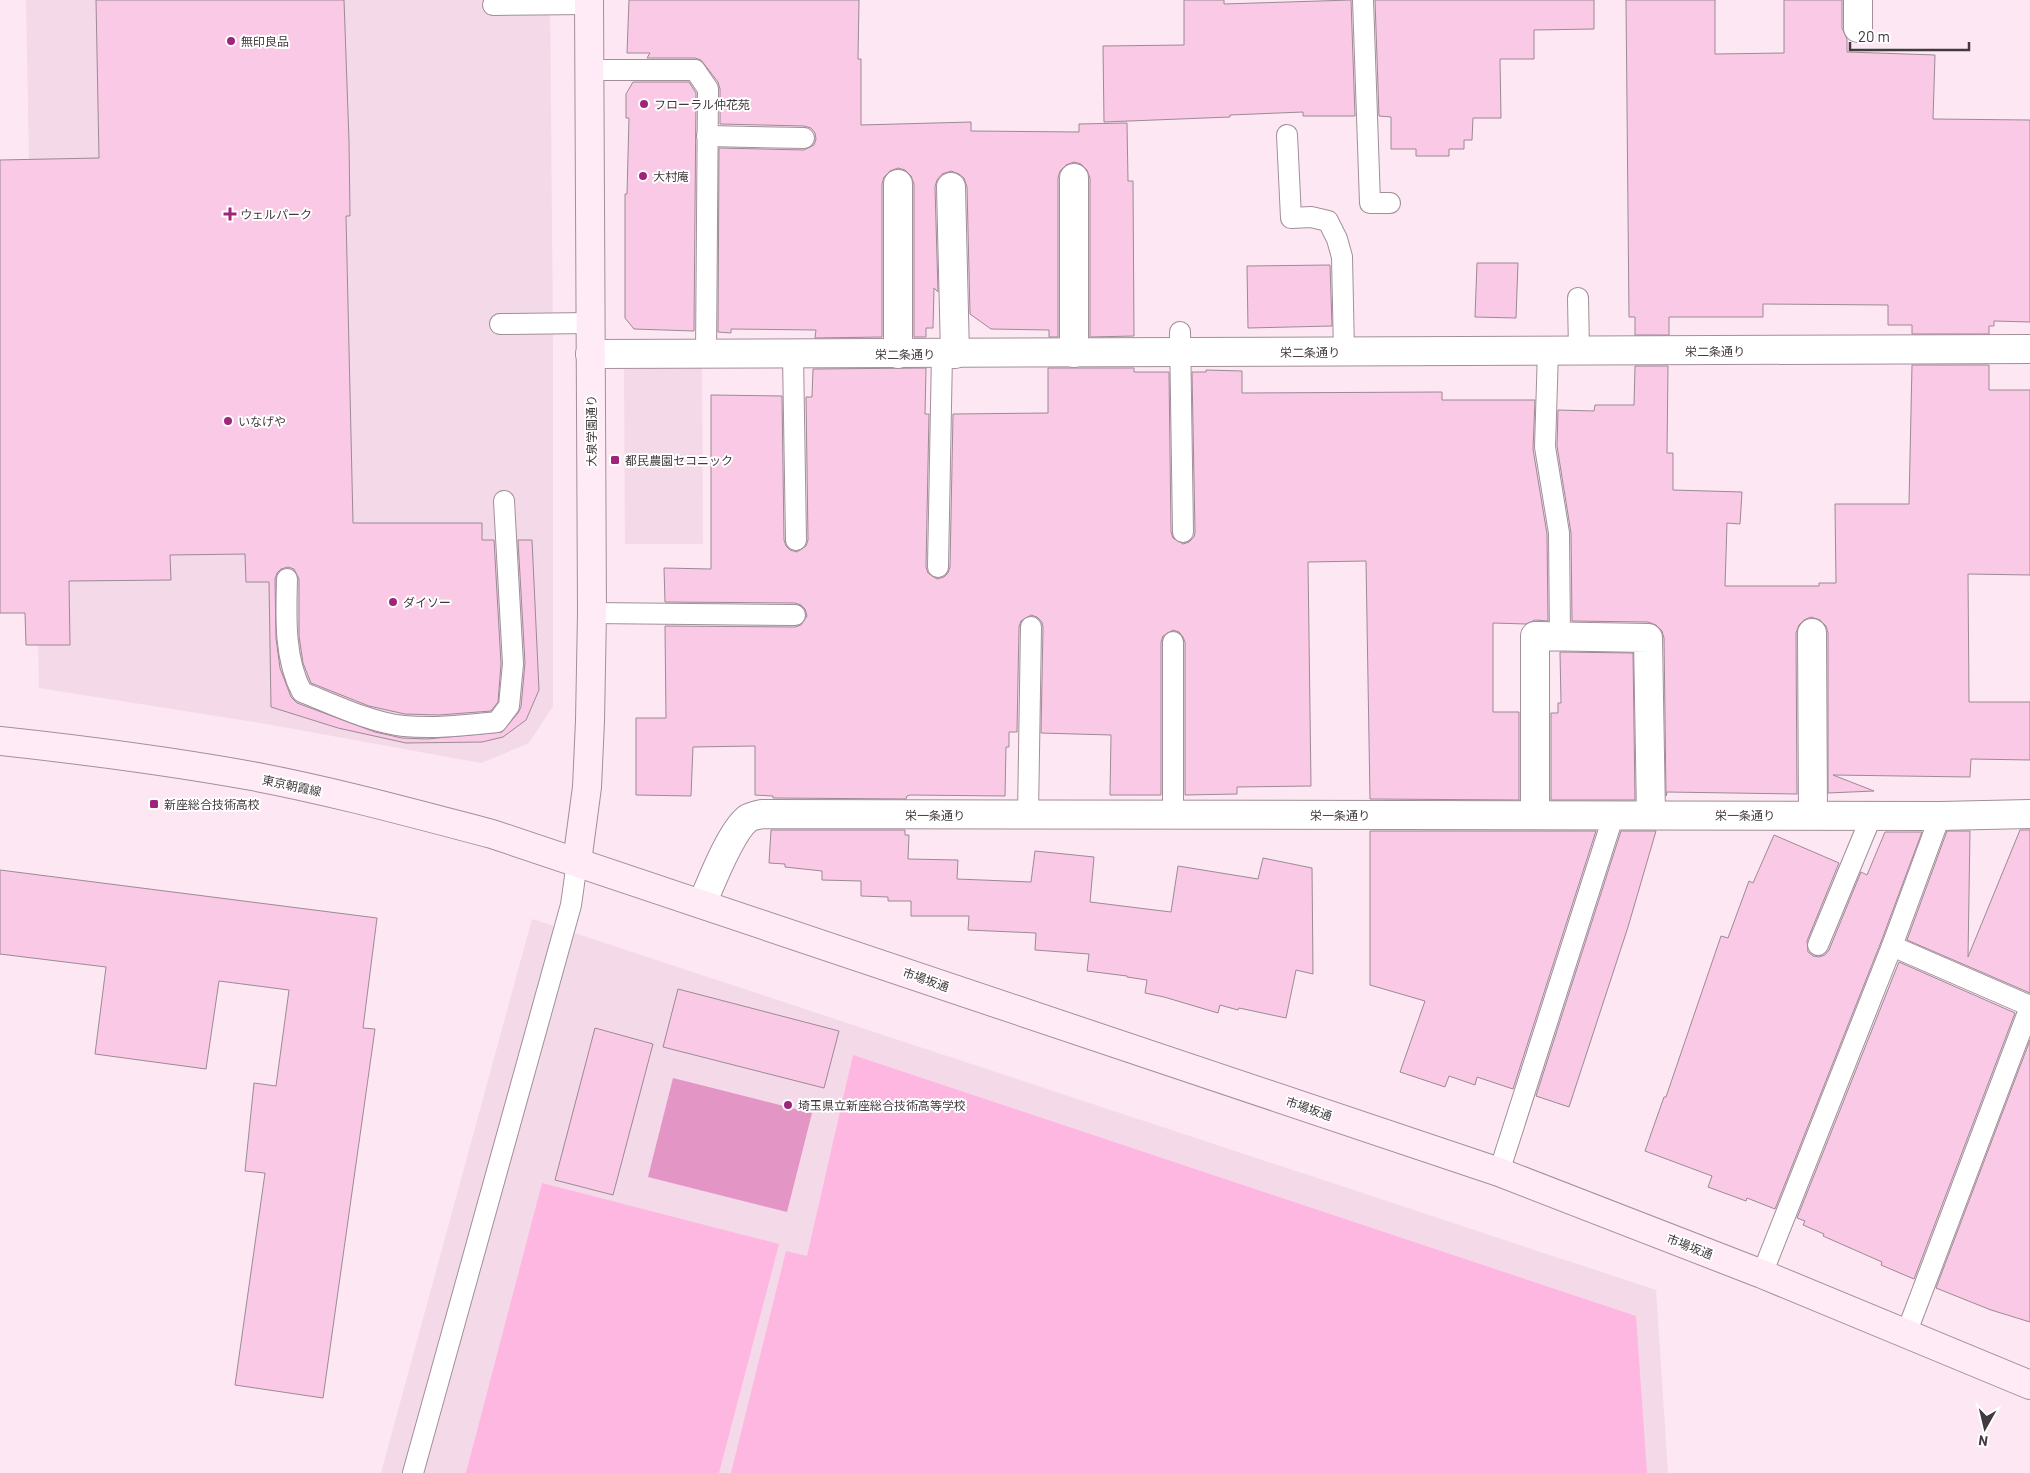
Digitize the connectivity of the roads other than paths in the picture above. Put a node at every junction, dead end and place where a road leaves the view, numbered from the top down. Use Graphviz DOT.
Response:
graph roads {
  1 [pos="1363,0"];
  2 [pos="1858,0"];
  3 [pos="589,2"];
  4 [pos="492,5"];
  5 [pos="1858,28"];
  6 [pos="588,70"];
  7 [pos="1287,135"];
  8 [pos="707,136"];
  9 [pos="804,138"];
  10 [pos="1074,178"];
  11 [pos="898,184"];
  12 [pos="951,187"];
  13 [pos="1390,203"];
  14 [pos="1578,298"];
  15 [pos="590,323"];
  16 [pos="500,324"];
  17 [pos="1180,343"];
  18 [pos="2030,349"];
  19 [pos="1579,351"];
  20 [pos="1344,352"];
  21 [pos="1548,352"];
  22 [pos="1074,353"];
  23 [pos="590,354"];
  24 [pos="794,354"];
  25 [pos="898,354"];
  26 [pos="949,354"];
  27 [pos="706,355"];
  28 [pos="504,501"];
  29 [pos="1183,532"];
  30 [pos="796,540"];
  31 [pos="938,567"];
  32 [pos="287,579"];
  33 [pos="592,613"];
  34 [pos="795,616"];
  35 [pos="1031,627"];
  36 [pos="1812,633"];
  37 [pos="1560,636"];
  38 [pos="1173,642"];
  39 [pos="0,741"];
  40 [pos="1535,814"];
  41 [pos="1614,814"];
  42 [pos="2030,814"];
  43 [pos="1028,815"];
  44 [pos="1173,815"];
  45 [pos="1651,815"];
  46 [pos="1813,815"];
  47 [pos="1872,815"];
  48 [pos="1940,816"];
  49 [pos="578,862"];
  50 [pos="702,904"];
  51 [pos="1818,945"];
  52 [pos="1892,946"];
  53 [pos="2030,1006"];
  54 [pos="1499,1172"];
  55 [pos="1762,1274"];
  56 [pos="1906,1334"];
  57 [pos="2029,1379"];
  58 [pos="413,1473"];
  1 -- 13 [label="lane"];
  2 -- 5 [label="street"];
  3 -- 4 [label="lane"];
  3 -- 6 [label="street, 大泉学園通り"];
  6 -- 8 [label="lane"];
  6 -- 15 [label="street, 大泉学園通り"];
  7 -- 20 [label="lane"];
  8 -- 9 [label="lane"];
  8 -- 27 [label="lane"];
  10 -- 22 [label="street"];
  11 -- 25 [label="street"];
  12 -- 26 [label="street"];
  14 -- 19 [label="lane"];
  15 -- 16 [label="lane"];
  15 -- 23 [label="street, 大泉学園通り"];
  17 -- 20 [label="street, 栄二条通り"];
  17 -- 22 [label="street, 栄二条通り"];
  17 -- 29 [label="lane"];
  18 -- 19 [label="street, 栄二条通り"];
  19 -- 21 [label="street, 栄二条通り"];
  20 -- 21 [label="street, 栄二条通り"];
  21 -- 37 [label="lane"];
  22 -- 26 [label="street, 栄二条通り"];
  23 -- 27 [label="street, 栄二条通り"];
  23 -- 33 [label="street, 大泉学園通り"];
  24 -- 25 [label="street, 栄二条通り"];
  24 -- 27 [label="street, 栄二条通り"];
  24 -- 30 [label="lane"];
  25 -- 26 [label="street, 栄二条通り"];
  26 -- 31 [label="lane"];
  28 -- 32 [label="lane"];
  33 -- 34 [label="lane"];
  33 -- 49 [label="street, 大泉学園通り"];
  35 -- 43 [label="lane"];
  36 -- 46 [label="street"];
  37 -- 40 [label="street"];
  37 -- 45 [label="street"];
  38 -- 44 [label="lane"];
  39 -- 49 [label="street, 東京朝霞線"];
  40 -- 41 [label="street, 栄一条通り"];
  40 -- 44 [label="street, 栄一条通り"];
  41 -- 45 [label="street, 栄一条通り"];
  41 -- 54 [label="lane"];
  42 -- 48 [label="street, 栄一条通り"];
  43 -- 44 [label="street, 栄一条通り"];
  43 -- 50 [label="street, 栄一条通り"];
  45 -- 46 [label="street, 栄一条通り"];
  46 -- 47 [label="street, 栄一条通り"];
  47 -- 48 [label="street, 栄一条通り"];
  47 -- 51 [label="lane"];
  48 -- 52 [label="lane"];
  49 -- 50 [label="street, 市場坂通"];
  49 -- 58 [label="lane"];
  50 -- 54 [label="street, 市場坂通"];
  52 -- 53 [label="lane"];
  52 -- 55 [label="lane"];
  53 -- 56 [label="lane"];
  54 -- 55 [label="street, 市場坂通"];
  55 -- 56 [label="street, 市場坂通"];
  56 -- 57 [label="street, 市場坂通"];
}
